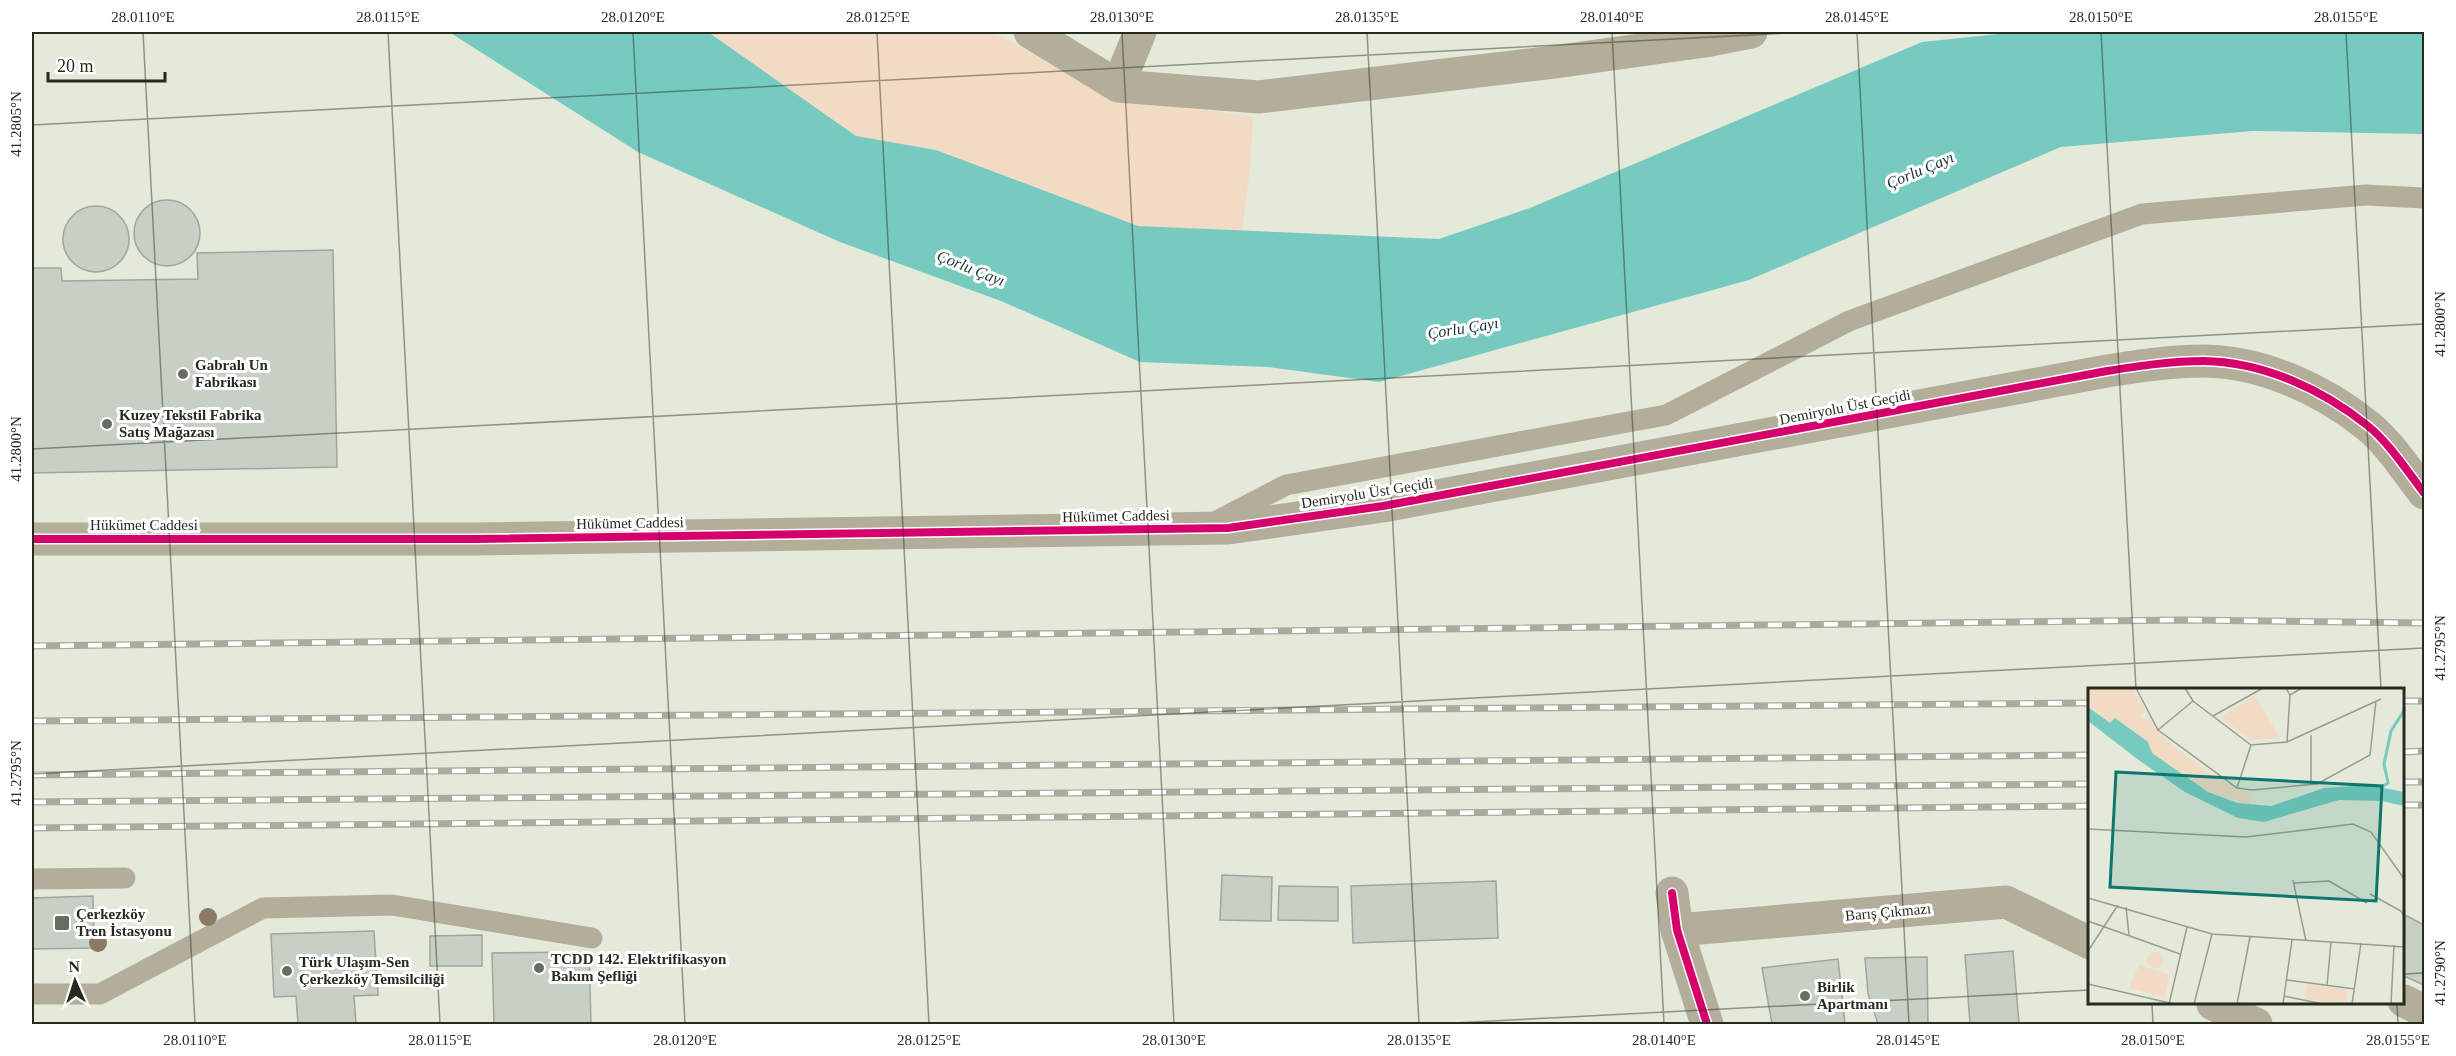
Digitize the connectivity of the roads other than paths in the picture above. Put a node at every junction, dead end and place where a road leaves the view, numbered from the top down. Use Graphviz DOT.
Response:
graph roads {
  1 [pos="1030,32"];
  2 [pos="1140,32"];
  3 [pos="1751,32"];
  4 [pos="1118,86"];
  5 [pos="2424,198"];
  6 [pos="2424,493"];
  7 [pos="1215,528"];
  8 [pos="32,539"];
  9 [pos="125,878"];
  10 [pos="32,879"];
  11 [pos="1672,893"];
  12 [pos="1677,930"];
  13 [pos="592,938"];
  14 [pos="2088,942"];
  15 [pos="32,994"];
  16 [pos="2405,1002"];
  17 [pos="2215,1005"];
  18 [pos="2424,1011"];
  19 [pos="1707,1024"];
  20 [pos="2256,1024"];
  1 -- 4 [label="street"];
  2 -- 4 [label="street"];
  3 -- 4 [label="street"];
  5 -- 7 [label="lane"];
  6 -- 7 [label="street, Demiryolu Üst Geçidi"];
  7 -- 8 [label="street, Hükümet Caddesi"];
  9 -- 10 [label="lane"];
  11 -- 12 [label="street"];
  12 -- 14 [label="street, Barış Çıkmazı"];
  12 -- 19 [label="street"];
  13 -- 15 [label="lane"];
  16 -- 18 [label="street"];
  17 -- 20 [label="street"];
}
